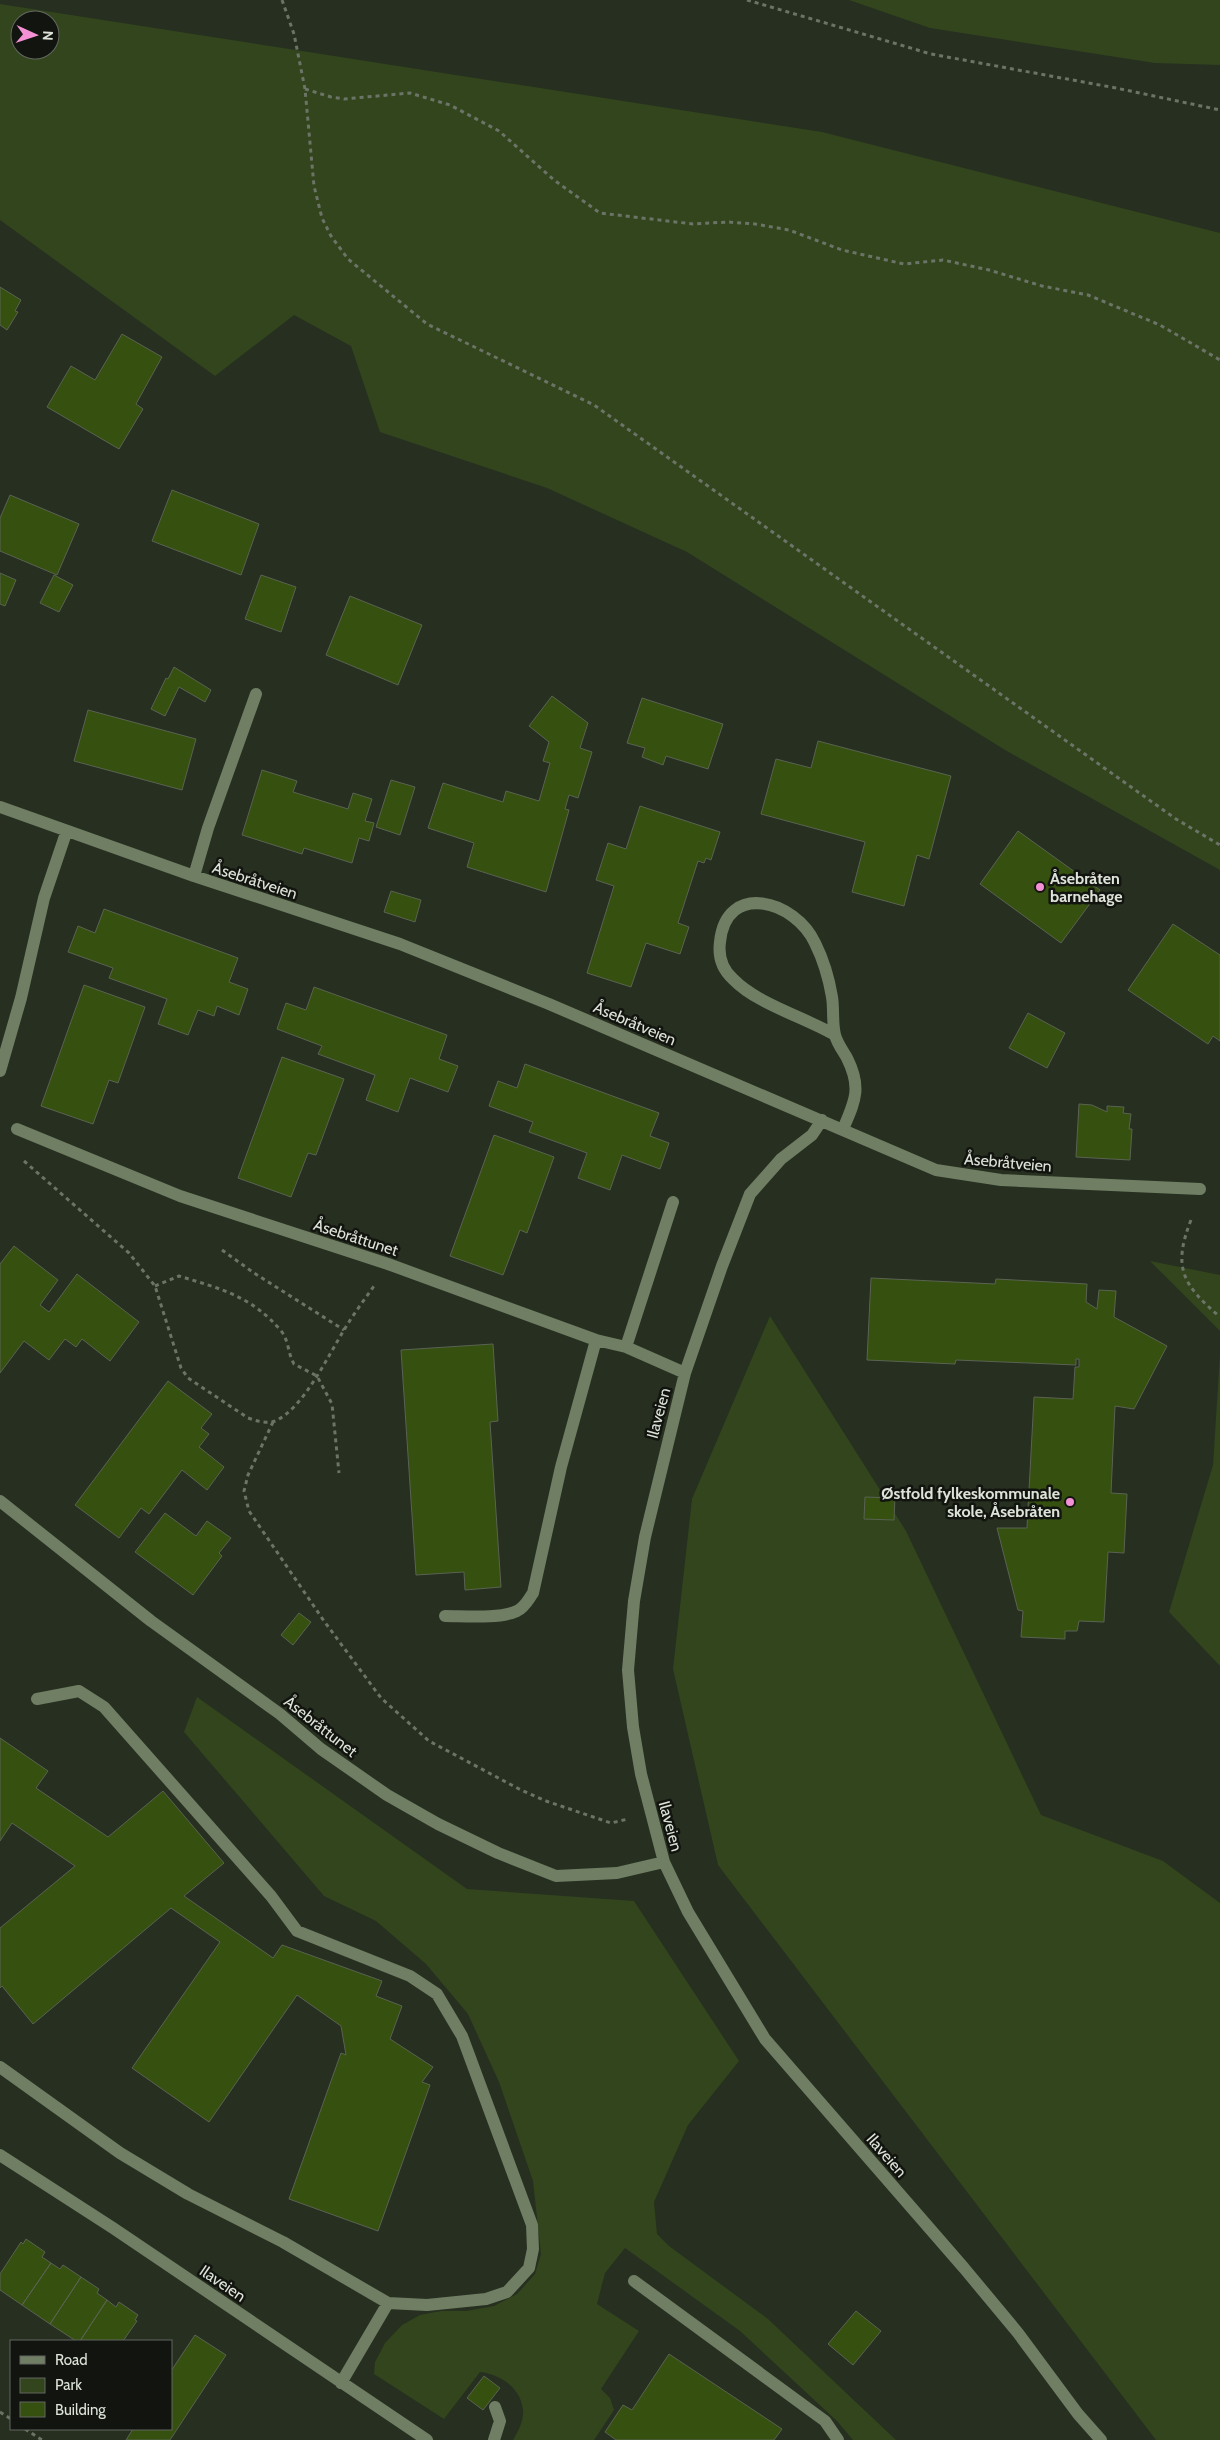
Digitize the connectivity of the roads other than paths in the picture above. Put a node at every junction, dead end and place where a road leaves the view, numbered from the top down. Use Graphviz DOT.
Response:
graph roads {
  1 [pos="256,694"];
  2 [pos="0,808"];
  3 [pos="66,833"];
  4 [pos="194,876"];
  5 [pos="835,1035"];
  6 [pos="0,1071"];
  7 [pos="822,1120"];
  8 [pos="17,1129"];
  9 [pos="843,1129"];
  10 [pos="1200,1189"];
  11 [pos="673,1202"];
  12 [pos="596,1340"];
  13 [pos="626,1347"];
  14 [pos="685,1373"];
  15 [pos="0,1501"];
  16 [pos="444,1616"];
  17 [pos="37,1699"];
  18 [pos="664,1862"];
  19 [pos="0,2067"];
  20 [pos="0,2155"];
  21 [pos="634,2281"];
  22 [pos="388,2303"];
  23 [pos="341,2383"];
  24 [pos="495,2407"];
  25 [pos="426,2440"];
  26 [pos="494,2440"];
  27 [pos="838,2440"];
  28 [pos="1101,2440"];
  1 -- 4 [label="street"];
  2 -- 3 [label="street, Åsebråtveien"];
  3 -- 4 [label="street, Åsebråtveien"];
  3 -- 6 [label="street"];
  4 -- 7 [label="street, Åsebråtveien"];
  5 -- 5 [label="street"];
  5 -- 9 [label="street"];
  7 -- 9 [label="street, Åsebråtveien"];
  7 -- 14 [label="street, Ilaveien"];
  8 -- 12 [label="street, Åsebråttunet"];
  9 -- 10 [label="street, Åsebråtveien"];
  11 -- 13 [label="street"];
  12 -- 13 [label="street, Åsebråttunet"];
  12 -- 16 [label="street"];
  13 -- 14 [label="street, Åsebråttunet"];
  14 -- 18 [label="street, Ilaveien"];
  15 -- 18 [label="street, Åsebråttunet"];
  17 -- 22 [label="street"];
  18 -- 28 [label="street, Ilaveien"];
  19 -- 22 [label="street"];
  20 -- 23 [label="street, Ilaveien"];
  21 -- 27 [label="street"];
  22 -- 23 [label="street"];
  23 -- 25 [label="street, Ilaveien"];
  24 -- 26 [label="street"];
}
